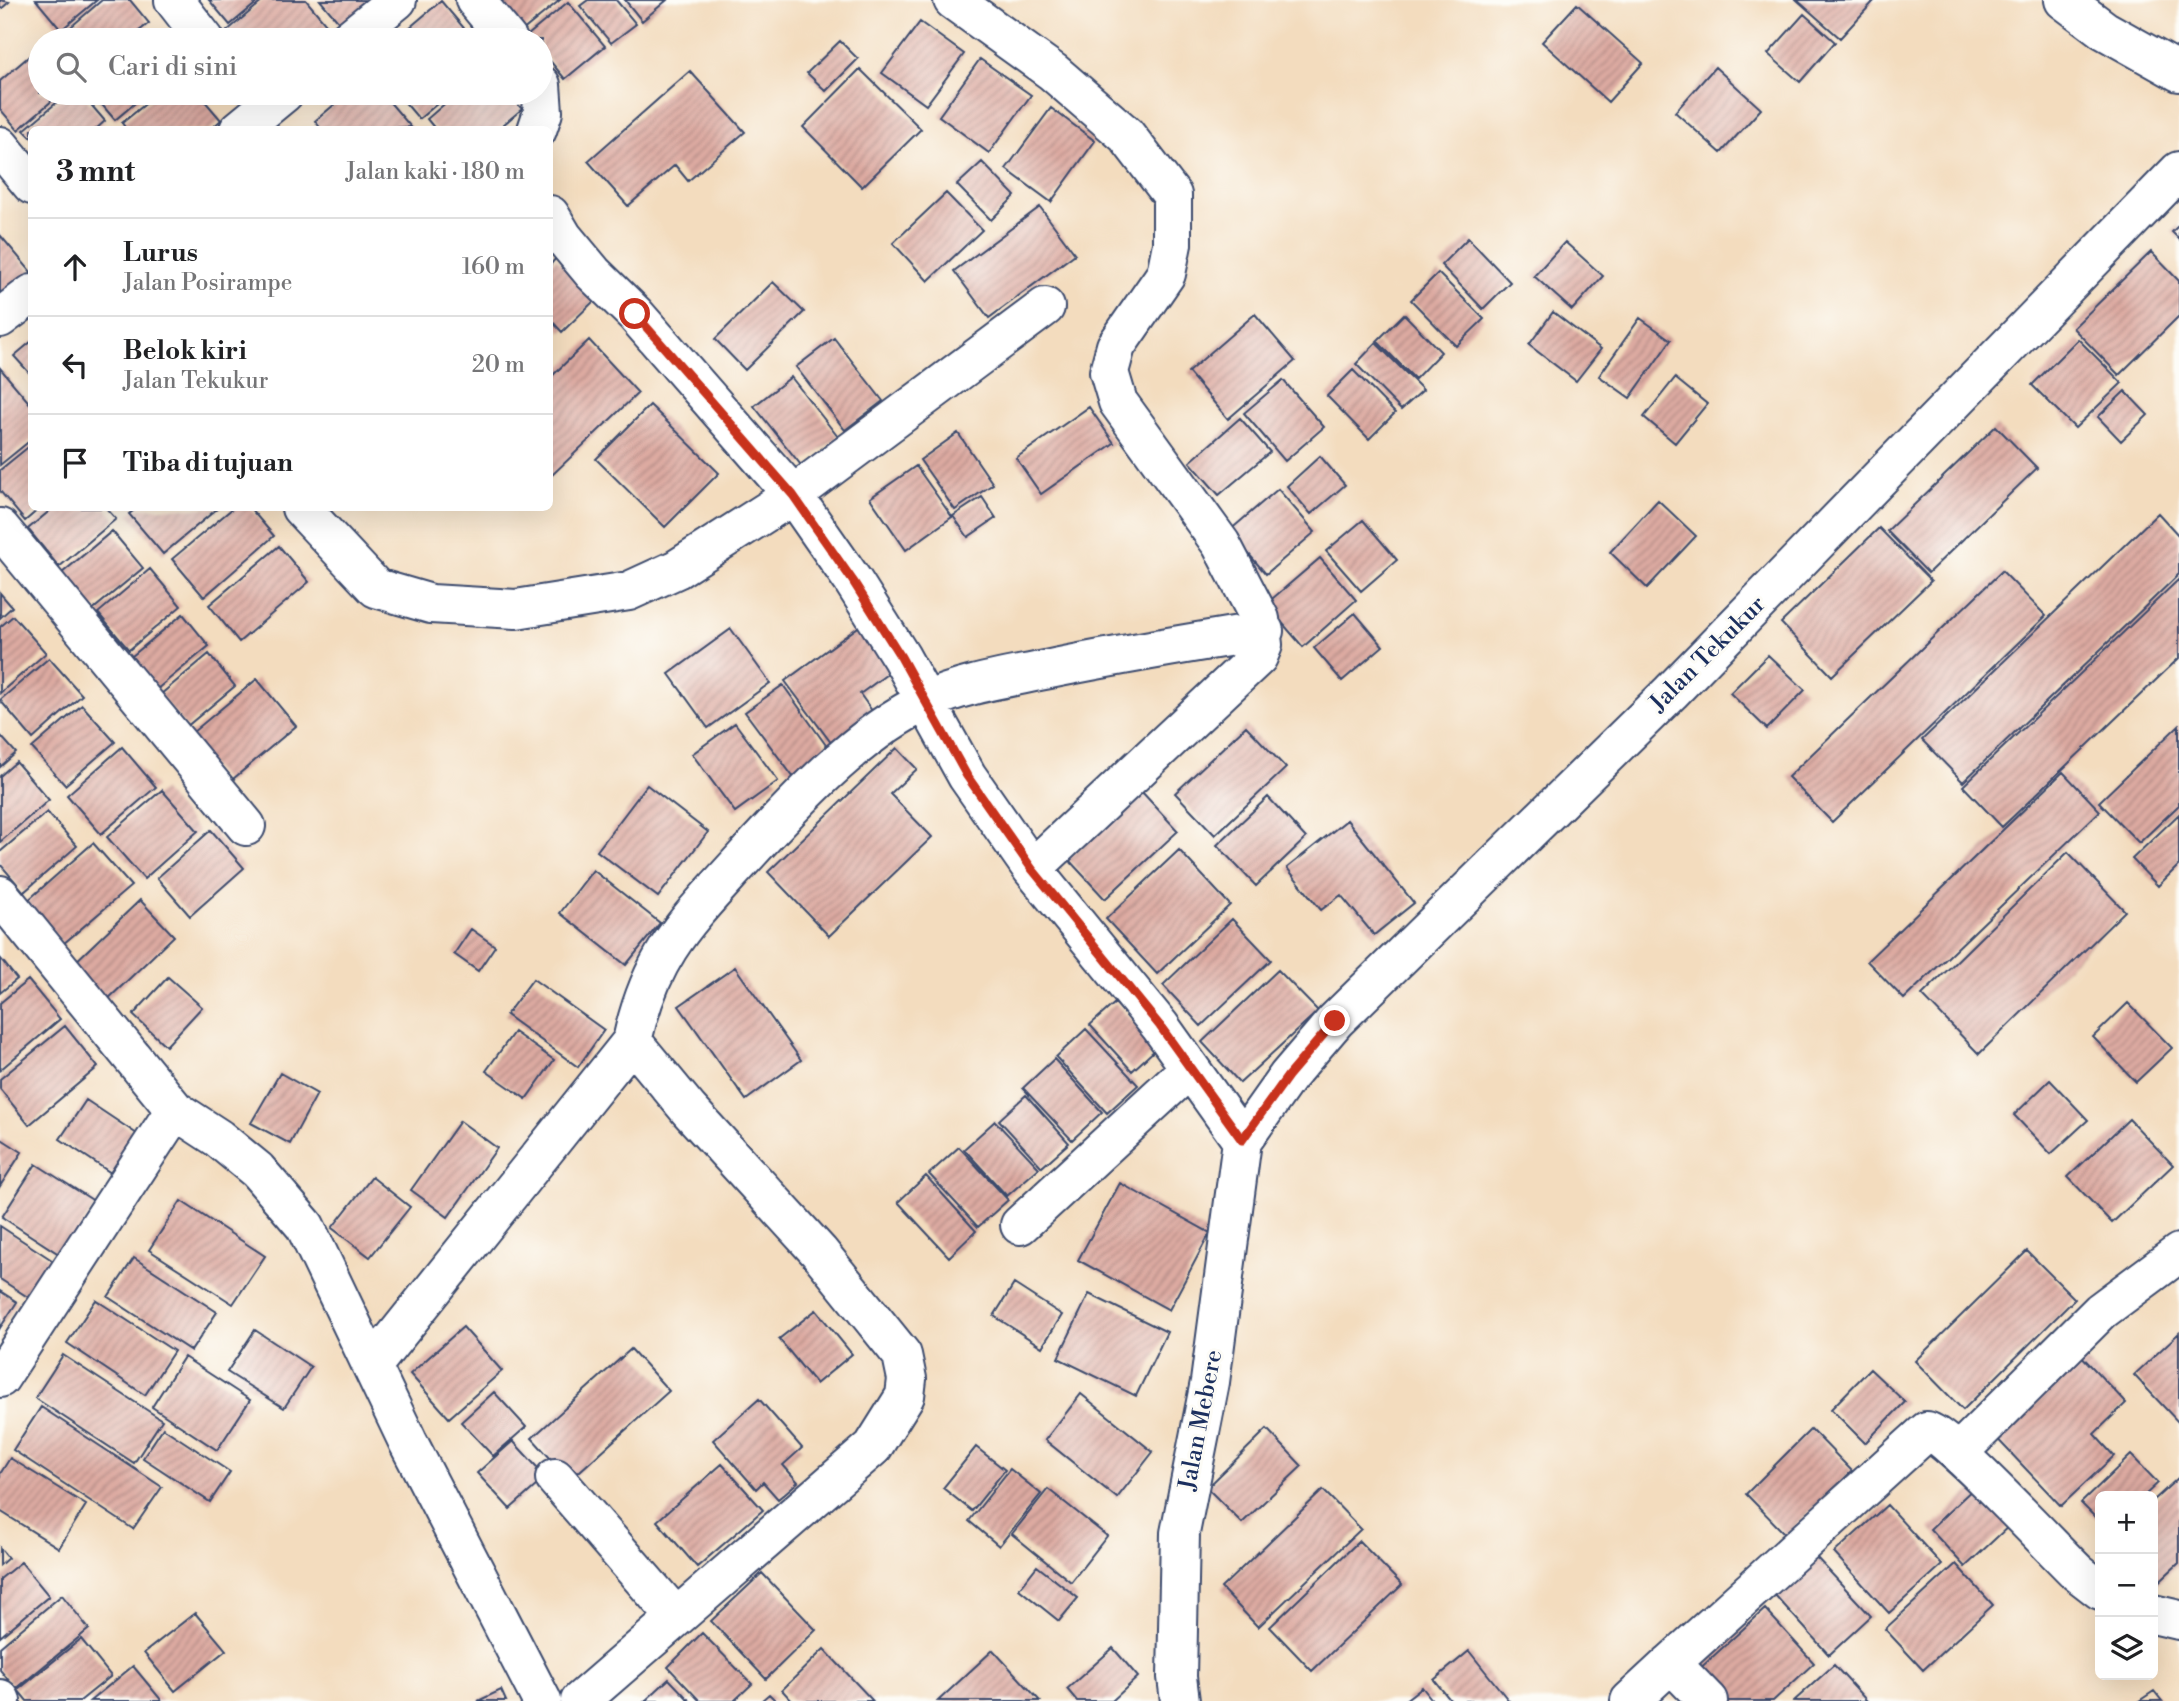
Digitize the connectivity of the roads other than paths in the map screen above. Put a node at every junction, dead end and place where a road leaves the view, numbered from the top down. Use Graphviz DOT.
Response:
graph roads {
  1 [pos="174,0"];
  2 [pos="397,0"];
  3 [pos="475,0"];
  4 [pos="953,0"];
  5 [pos="2064,0"];
  6 [pos="196,28"];
  7 [pos="363,28"];
  8 [pos="498,28"];
  9 [pos="2179,72"];
  10 [pos="542,105"];
  11 [pos="538,126"];
  12 [pos="0,146"];
  13 [pos="2179,170"];
  14 [pos="28,180"];
  15 [pos="553,220"];
  16 [pos="28,297"];
  17 [pos="1045,306"];
  18 [pos="0,318"];
  19 [pos="793,495"];
  20 [pos="304,511"];
  21 [pos="0,528"];
  22 [pos="1264,631"];
  23 [pos="927,701"];
  24 [pos="246,826"];
  25 [pos="1032,869"];
  26 [pos="0,895"];
  27 [pos="632,1041"];
  28 [pos="1189,1069"];
  29 [pos="175,1110"];
  30 [pos="1242,1140"];
  31 [pos="1020,1224"];
  32 [pos="2179,1253"];
  33 [pos="372,1366"];
  34 [pos="0,1378"];
  35 [pos="1958,1453"];
  36 [pos="555,1478"];
  37 [pos="2095,1586"];
  38 [pos="2158,1615"];
  39 [pos="675,1616"];
  40 [pos="2179,1620"];
  41 [pos="1671,1663"];
  42 [pos="542,1701"];
  43 [pos="580,1701"];
  44 [pos="1180,1701"];
  45 [pos="1630,1701"];
  46 [pos="1708,1701"];
  1 -- 6 [label="street"];
  2 -- 7 [label="street"];
  3 -- 8 [label="street"];
  4 -- 22 [label="street"];
  5 -- 9 [label="street"];
  10 -- 11 [label="street"];
  12 -- 14 [label="street"];
  13 -- 30 [label="street, Jalan Tekukur"];
  15 -- 19 [label="street"];
  16 -- 18 [label="street"];
  17 -- 19 [label="street"];
  19 -- 20 [label="street"];
  19 -- 23 [label="street"];
  21 -- 24 [label="street"];
  22 -- 23 [label="street"];
  22 -- 25 [label="street"];
  23 -- 25 [label="street"];
  23 -- 27 [label="street"];
  25 -- 28 [label="street"];
  26 -- 29 [label="street"];
  27 -- 33 [label="street"];
  27 -- 39 [label="street"];
  28 -- 30 [label="street"];
  28 -- 31 [label="street"];
  29 -- 33 [label="street"];
  29 -- 34 [label="street"];
  30 -- 44 [label="street, Jalan Mebere"];
  32 -- 35 [label="street"];
  33 -- 42 [label="street"];
  35 -- 37 [label="street"];
  35 -- 41 [label="street"];
  36 -- 39 [label="street"];
  38 -- 40 [label="street"];
  39 -- 43 [label="street"];
  41 -- 45 [label="street"];
  41 -- 46 [label="street"];
}
